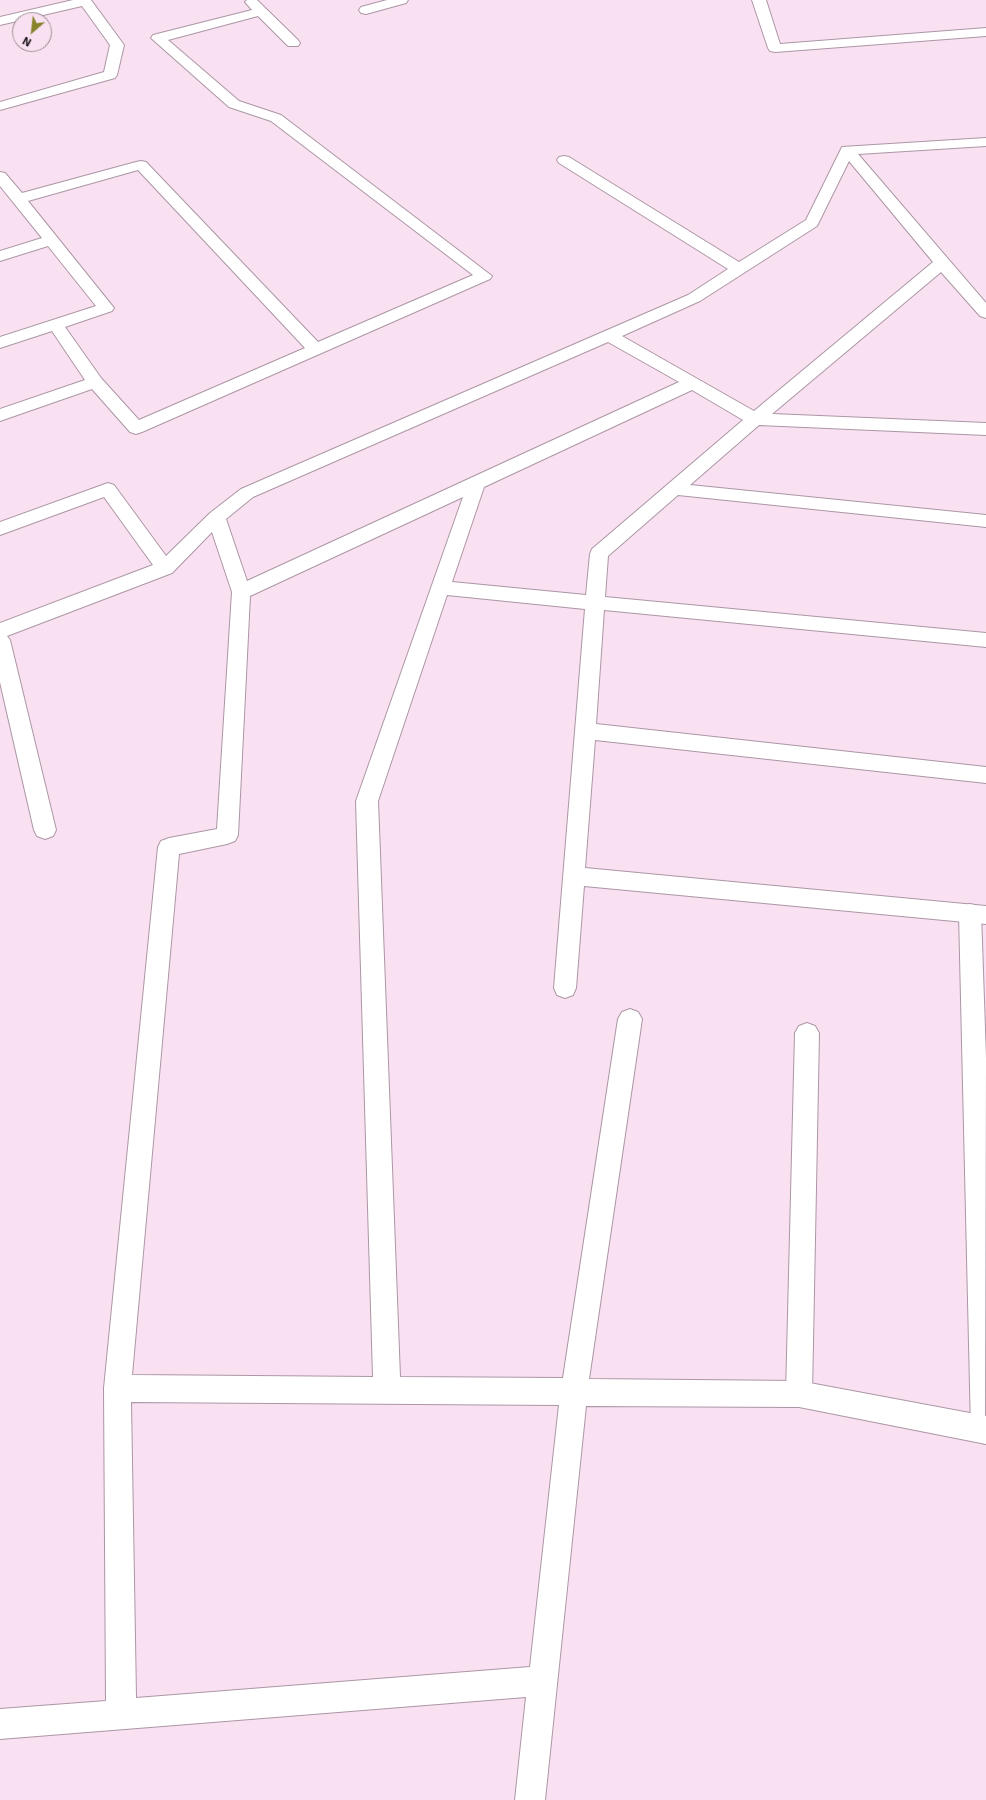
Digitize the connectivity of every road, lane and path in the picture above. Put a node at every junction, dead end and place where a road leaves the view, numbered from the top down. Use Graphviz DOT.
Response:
graph roads {
  1 [pos="84,0"];
  2 [pos="249,0"];
  3 [pos="401,0"];
  4 [pos="759,0"];
  5 [pos="366,10"];
  6 [pos="262,11"];
  7 [pos="0,21"];
  8 [pos="986,32"];
  9 [pos="293,43"];
  10 [pos="0,106"];
  11 [pos="986,142"];
  12 [pos="848,150"];
  13 [pos="564,160"];
  14 [pos="0,176"];
  15 [pos="18,199"];
  16 [pos="52,240"];
  17 [pos="0,256"];
  18 [pos="942,263"];
  19 [pos="739,269"];
  20 [pos="986,313"];
  21 [pos="56,324"];
  22 [pos="609,335"];
  23 [pos="0,343"];
  24 [pos="316,350"];
  25 [pos="95,382"];
  26 [pos="692,384"];
  27 [pos="0,415"];
  28 [pos="754,419"];
  29 [pos="986,429"];
  30 [pos="476,484"];
  31 [pos="674,489"];
  32 [pos="216,517"];
  33 [pos="986,521"];
  34 [pos="0,529"];
  35 [pos="165,568"];
  36 [pos="440,588"];
  37 [pos="241,592"];
  38 [pos="595,603"];
  39 [pos="0,631"];
  40 [pos="0,640"];
  41 [pos="986,640"];
  42 [pos="585,731"];
  43 [pos="986,775"];
  44 [pos="45,830"];
  45 [pos="574,876"];
  46 [pos="978,914"];
  47 [pos="565,988"];
  48 [pos="630,1019"];
  49 [pos="807,1032"];
  50 [pos="117,1388"];
  51 [pos="387,1391"];
  52 [pos="574,1392"];
  53 [pos="799,1394"];
  54 [pos="986,1430"];
  55 [pos="543,1681"];
  56 [pos="121,1714"];
  57 [pos="0,1724"];
  58 [pos="530,1800"];
  1 -- 7 [label="street"];
  1 -- 10 [label="street"];
  2 -- 6 [label="street"];
  3 -- 5 [label="street"];
  4 -- 8 [label="street"];
  6 -- 9 [label="street"];
  6 -- 24 [label="street"];
  11 -- 12 [label="street"];
  12 -- 18 [label="street"];
  12 -- 19 [label="street"];
  13 -- 19 [label="street"];
  14 -- 15 [label="street"];
  15 -- 16 [label="street"];
  15 -- 24 [label="street"];
  16 -- 17 [label="street"];
  16 -- 21 [label="street"];
  18 -- 20 [label="street"];
  18 -- 28 [label="street"];
  19 -- 22 [label="street"];
  21 -- 23 [label="street"];
  21 -- 25 [label="street"];
  22 -- 26 [label="street"];
  22 -- 32 [label="street"];
  24 -- 25 [label="street"];
  25 -- 27 [label="street"];
  26 -- 28 [label="street"];
  26 -- 30 [label="street"];
  28 -- 29 [label="street"];
  28 -- 31 [label="street"];
  30 -- 36 [label="street"];
  30 -- 37 [label="street"];
  31 -- 33 [label="street"];
  31 -- 38 [label="street"];
  32 -- 35 [label="street"];
  32 -- 37 [label="street"];
  34 -- 35 [label="street"];
  35 -- 39 [label="street"];
  36 -- 38 [label="street"];
  36 -- 51 [label="street"];
  37 -- 50 [label="street"];
  38 -- 41 [label="street"];
  38 -- 42 [label="street"];
  40 -- 44 [label="street"];
  42 -- 43 [label="street"];
  42 -- 45 [label="street"];
  45 -- 46 [label="street"];
  45 -- 47 [label="street"];
  46 -- 54 [label="street"];
  48 -- 52 [label="street"];
  49 -- 53 [label="street"];
  50 -- 51 [label="street"];
  50 -- 56 [label="street"];
  51 -- 52 [label="street"];
  52 -- 53 [label="street"];
  52 -- 55 [label="street"];
  53 -- 54 [label="street"];
  55 -- 56 [label="street"];
  55 -- 58 [label="street"];
  56 -- 57 [label="street"];
}
